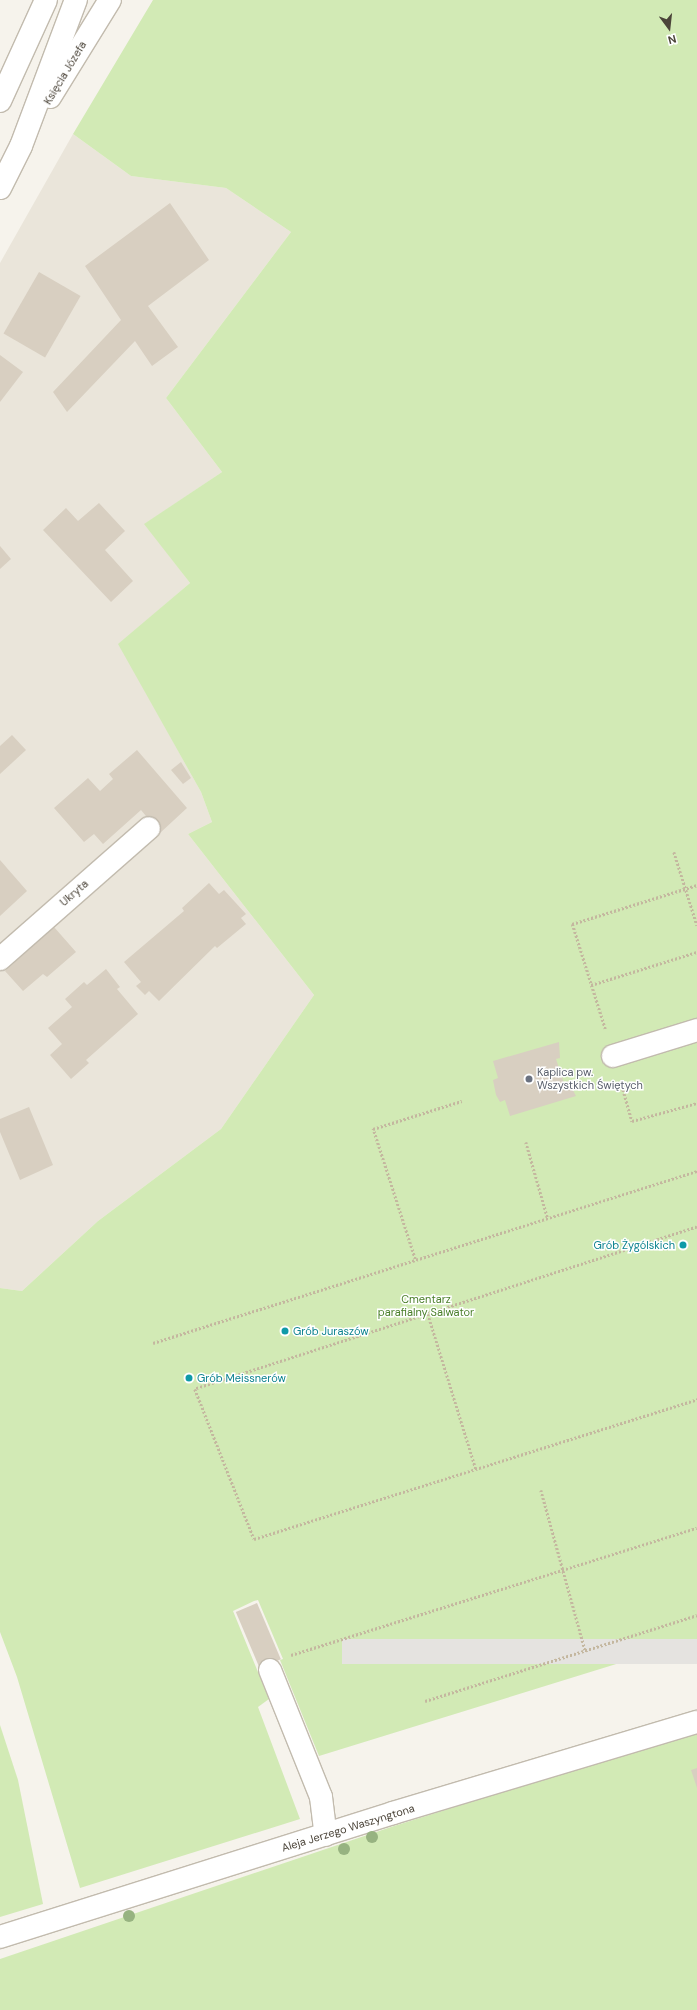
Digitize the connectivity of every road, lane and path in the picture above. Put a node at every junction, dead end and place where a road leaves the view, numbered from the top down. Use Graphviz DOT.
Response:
graph roads {
  1 [pos="46,0"];
  2 [pos="76,0"];
  3 [pos="110,0"];
  4 [pos="0,101"];
  5 [pos="21,146"];
  6 [pos="0,188"];
  7 [pos="149,828"];
  8 [pos="674,852"];
  9 [pos="697,885"];
  10 [pos="686,888"];
  11 [pos="697,925"];
  12 [pos="697,952"];
  13 [pos="0,959"];
  14 [pos="591,985"];
  15 [pos="697,1030"];
  16 [pos="613,1056"];
  17 [pos="462,1101"];
  18 [pos="697,1103"];
  19 [pos="526,1142"];
  20 [pos="697,1171"];
  21 [pos="548,1219"];
  22 [pos="697,1227"];
  23 [pos="415,1259"];
  24 [pos="428,1314"];
  25 [pos="153,1343"];
  26 [pos="697,1399"];
  27 [pos="476,1469"];
  28 [pos="541,1490"];
  29 [pos="697,1528"];
  30 [pos="564,1568"];
  31 [pos="697,1616"];
  32 [pos="586,1650"];
  33 [pos="286,1656"];
  34 [pos="270,1670"];
  35 [pos="425,1701"];
  36 [pos="697,1722"];
  37 [pos="326,1835"];
  38 [pos="0,1937"];
  1 -- 4 [label="street"];
  2 -- 5 [label="street, Księcia Józefa"];
  3 -- 5 [label="street, Księcia Józefa"];
  5 -- 6 [label="street, Księcia Józefa"];
  7 -- 13 [label="street, Ukryta"];
  8 -- 10 [label="path"];
  9 -- 10 [label="path"];
  10 -- 11 [label="path"];
  10 -- 14 [label="path"];
  12 -- 14 [label="path"];
  14 -- 16 [label="path"];
  15 -- 16 [label="street"];
  16 -- 18 [label="path"];
  17 -- 23 [label="path"];
  19 -- 21 [label="path"];
  20 -- 21 [label="path"];
  21 -- 23 [label="path"];
  22 -- 24 [label="path"];
  23 -- 25 [label="path"];
  24 -- 27 [label="path"];
  24 -- 27 [label="path"];
  26 -- 27 [label="path"];
  28 -- 30 [label="path"];
  29 -- 30 [label="path"];
  30 -- 32 [label="path"];
  30 -- 33 [label="path"];
  31 -- 32 [label="path"];
  32 -- 35 [label="path"];
  34 -- 37 [label="street"];
  36 -- 37 [label="street, Aleja Jerzego Waszyngtona"];
  37 -- 38 [label="street, Aleja Jerzego Waszyngtona"];
}
